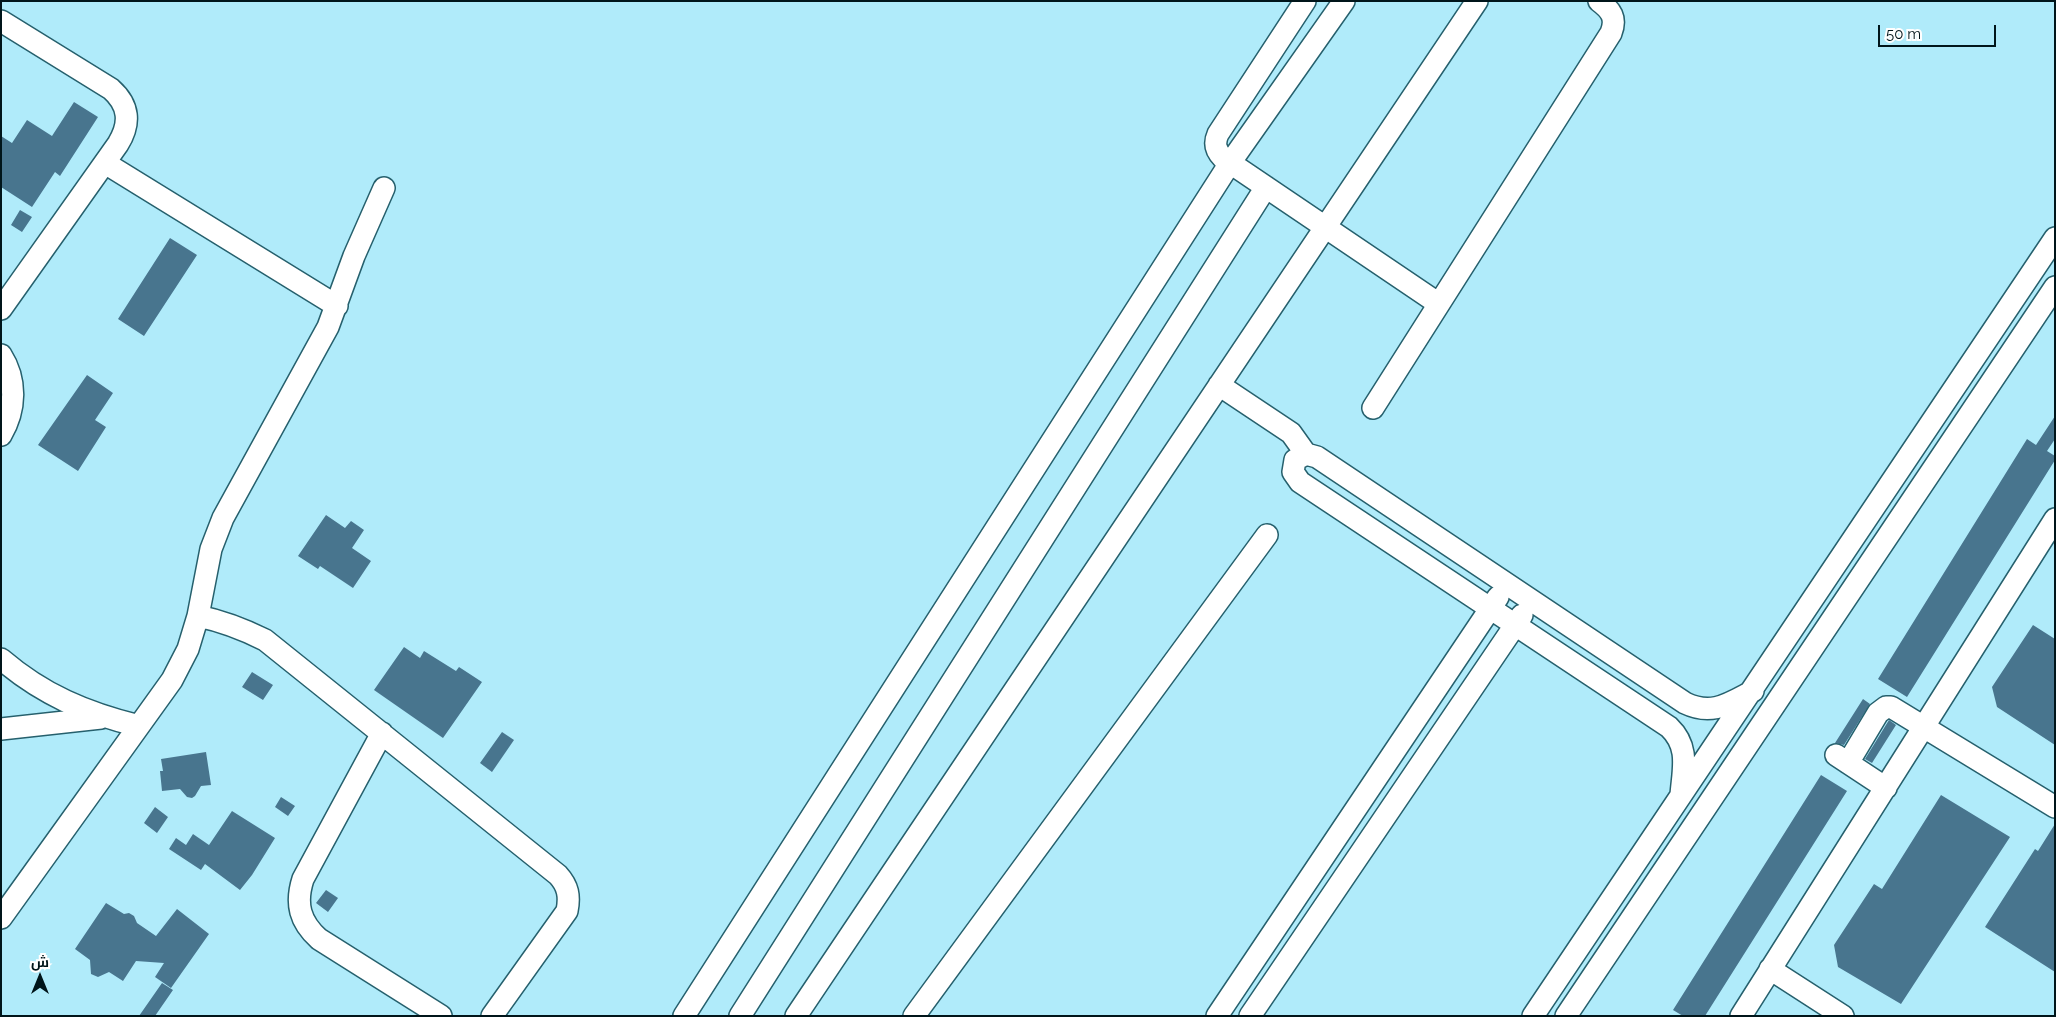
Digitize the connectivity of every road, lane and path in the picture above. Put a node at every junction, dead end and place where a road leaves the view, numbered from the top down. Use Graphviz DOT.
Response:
graph roads {
  1 [pos="1305,1"];
  2 [pos="1344,1"];
  3 [pos="1477,1"];
  4 [pos="1598,1"];
  5 [pos="1,21"];
  6 [pos="105,163"];
  7 [pos="1230,163"];
  8 [pos="1266,187"];
  9 [pos="384,188"];
  10 [pos="1325,227"];
  11 [pos="2055,238"];
  12 [pos="2055,287"];
  13 [pos="1439,304"];
  14 [pos="337,306"];
  15 [pos="1,308"];
  16 [pos="1,355"];
  17 [pos="1219,385"];
  18 [pos="1373,408"];
  19 [pos="1,435"];
  20 [pos="1306,454"];
  21 [pos="2055,519"];
  22 [pos="1267,535"];
  23 [pos="1506,584"];
  24 [pos="1531,601"];
  25 [pos="1490,608"];
  26 [pos="198,616"];
  27 [pos="1515,625"];
  28 [pos="1,659"];
  29 [pos="1753,691"];
  30 [pos="104,717"];
  31 [pos="1731,721"];
  32 [pos="139,726"];
  33 [pos="1925,726"];
  34 [pos="1,729"];
  35 [pos="382,734"];
  36 [pos="1752,737"];
  37 [pos="1886,788"];
  38 [pos="1681,795"];
  39 [pos="2055,807"];
  40 [pos="1,918"];
  41 [pos="1770,969"];
  42 [pos="441,1016"];
  43 [pos="492,1016"];
  44 [pos="684,1016"];
  45 [pos="740,1016"];
  46 [pos="796,1016"];
  47 [pos="914,1016"];
  48 [pos="1217,1016"];
  49 [pos="1250,1016"];
  50 [pos="1533,1016"];
  51 [pos="1566,1016"];
  52 [pos="1741,1016"];
  53 [pos="1843,1016"];
  1 -- 7 [label="street"];
  2 -- 7 [label="street"];
  3 -- 10 [label="street"];
  4 -- 13 [label="street"];
  5 -- 6 [label="street"];
  6 -- 14 [label="street"];
  6 -- 15 [label="street"];
  7 -- 8 [label="street"];
  7 -- 44 [label="street"];
  8 -- 10 [label="street"];
  8 -- 45 [label="street"];
  9 -- 14 [label="street"];
  10 -- 13 [label="street"];
  10 -- 17 [label="street"];
  11 -- 29 [label="street"];
  12 -- 36 [label="street"];
  13 -- 18 [label="street"];
  14 -- 26 [label="street"];
  16 -- 19 [label="street"];
  17 -- 20 [label="street"];
  17 -- 46 [label="street"];
  20 -- 23 [label="street"];
  20 -- 25 [label="street"];
  21 -- 33 [label="street"];
  22 -- 47 [label="street"];
  23 -- 24 [label="street"];
  23 -- 25 [label="street"];
  24 -- 27 [label="street"];
  24 -- 29 [label="street"];
  25 -- 27 [label="street"];
  25 -- 48 [label="street"];
  26 -- 32 [label="street"];
  26 -- 35 [label="street"];
  27 -- 38 [label="street"];
  27 -- 49 [label="street"];
  28 -- 30 [label="street"];
  29 -- 31 [label="street"];
  30 -- 32 [label="street"];
  30 -- 34 [label="street"];
  31 -- 36 [label="street"];
  31 -- 38 [label="street"];
  32 -- 40 [label="street"];
  33 -- 37 [label="street"];
  33 -- 37 [label="street"];
  33 -- 39 [label="street"];
  35 -- 42 [label="street"];
  35 -- 43 [label="street"];
  36 -- 51 [label="street"];
  37 -- 41 [label="street"];
  38 -- 50 [label="street"];
  41 -- 52 [label="street"];
  41 -- 53 [label="street"];
}
